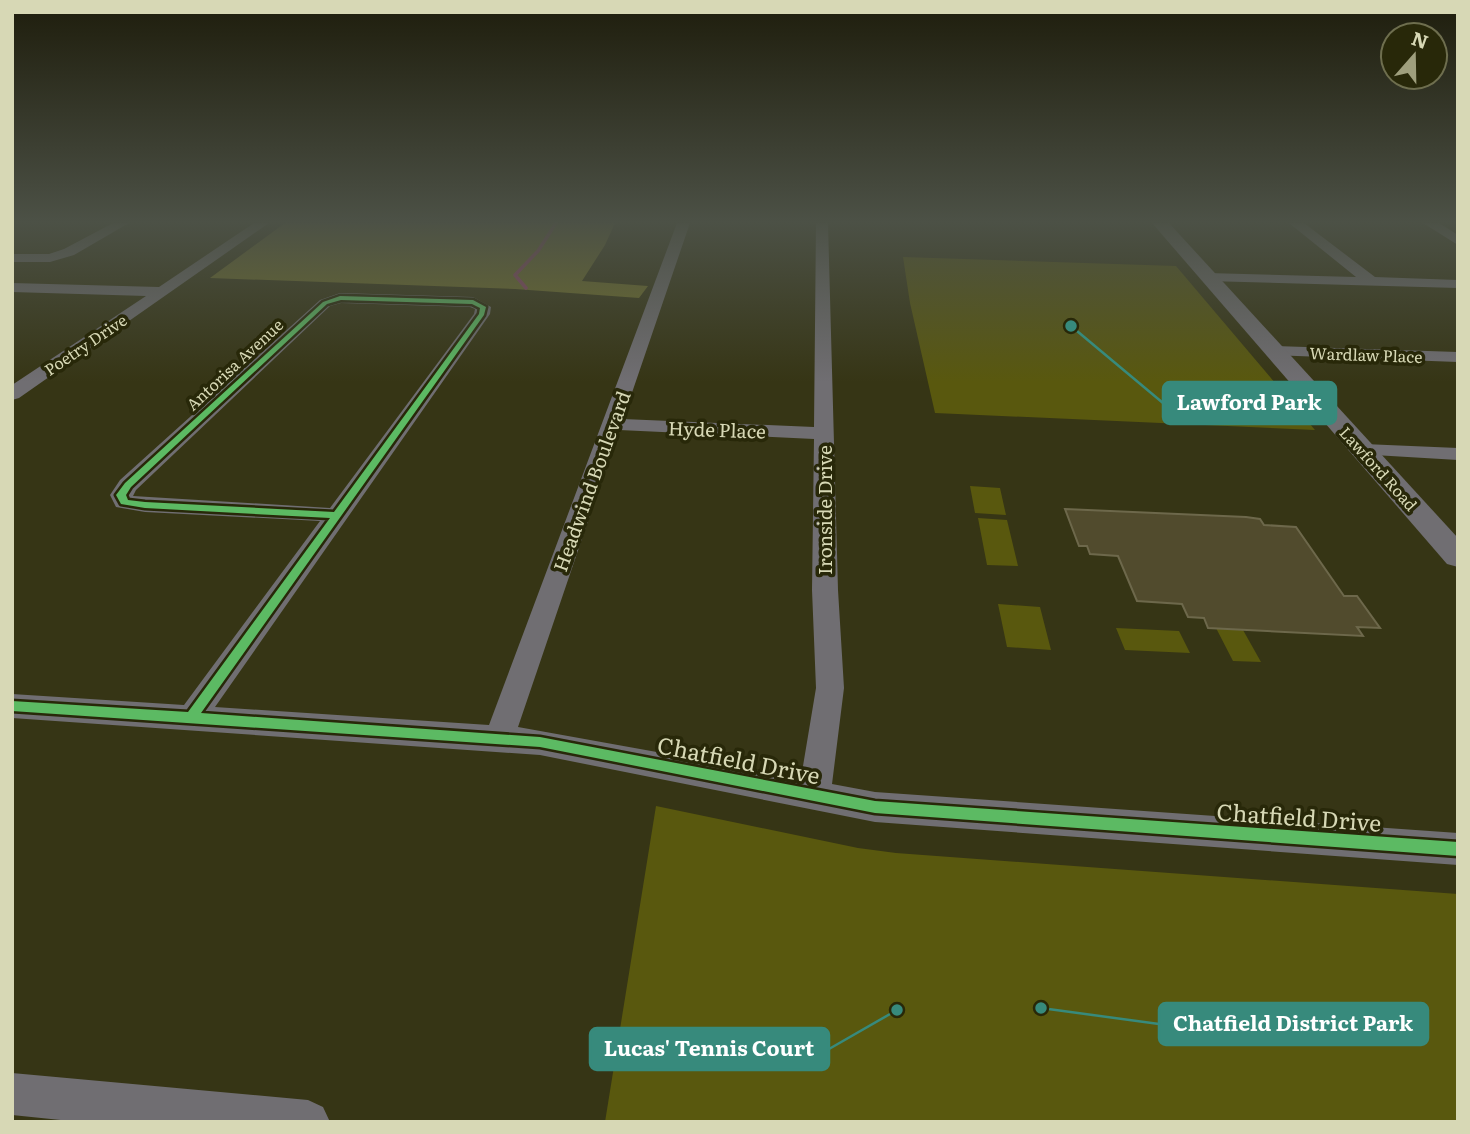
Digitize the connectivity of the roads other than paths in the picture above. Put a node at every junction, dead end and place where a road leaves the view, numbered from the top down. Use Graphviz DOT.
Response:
graph roads {
  1 [pos="186,276"];
  2 [pos="665,276"];
  3 [pos="823,276"];
  4 [pos="1207,276"];
  5 [pos="1364,276"];
  6 [pos="1371,281"];
  7 [pos="1458,284"];
  8 [pos="12,287"];
  9 [pos="162,292"];
  10 [pos="1275,351"];
  11 [pos="1458,358"];
  12 [pos="12,373"];
  13 [pos="41,374"];
  14 [pos="12,394"];
  15 [pos="611,424"];
  16 [pos="824,433"];
  17 [pos="1364,450"];
  18 [pos="1458,454"];
  19 [pos="339,514"];
  20 [pos="1458,556"];
  21 [pos="12,706"];
  22 [pos="191,718"];
  23 [pos="499,738"];
  24 [pos="814,794"];
  25 [pos="1458,849"];
  26 [pos="12,1094"];
  27 [pos="308,1122"];
  1 -- 9 [label="street, Poetry Drive"];
  2 -- 15 [label="street, Headwind Boulevard"];
  3 -- 16 [label="street, Ironside Drive"];
  4 -- 6 [label="street"];
  4 -- 10 [label="street, Lawford Road"];
  5 -- 6 [label="street"];
  6 -- 7 [label="street"];
  8 -- 9 [label="street"];
  9 -- 13 [label="street, Poetry Drive"];
  10 -- 11 [label="street, Wardlaw Place"];
  10 -- 17 [label="street, Lawford Road"];
  12 -- 13 [label="street"];
  13 -- 14 [label="street, Poetry Drive"];
  15 -- 16 [label="street, Hyde Place"];
  15 -- 23 [label="street, Headwind Boulevard"];
  16 -- 24 [label="street, Ironside Drive"];
  17 -- 18 [label="street"];
  17 -- 20 [label="street, Lawford Road"];
  19 -- 19 [label="street, Antorisa Avenue"];
  19 -- 22 [label="street, Antorisa Avenue"];
  21 -- 22 [label="street, Chatfield Drive"];
  22 -- 23 [label="street, Chatfield Drive"];
  23 -- 24 [label="street, Chatfield Drive"];
  24 -- 25 [label="street, Chatfield Drive"];
  26 -- 27 [label="street"];
}
